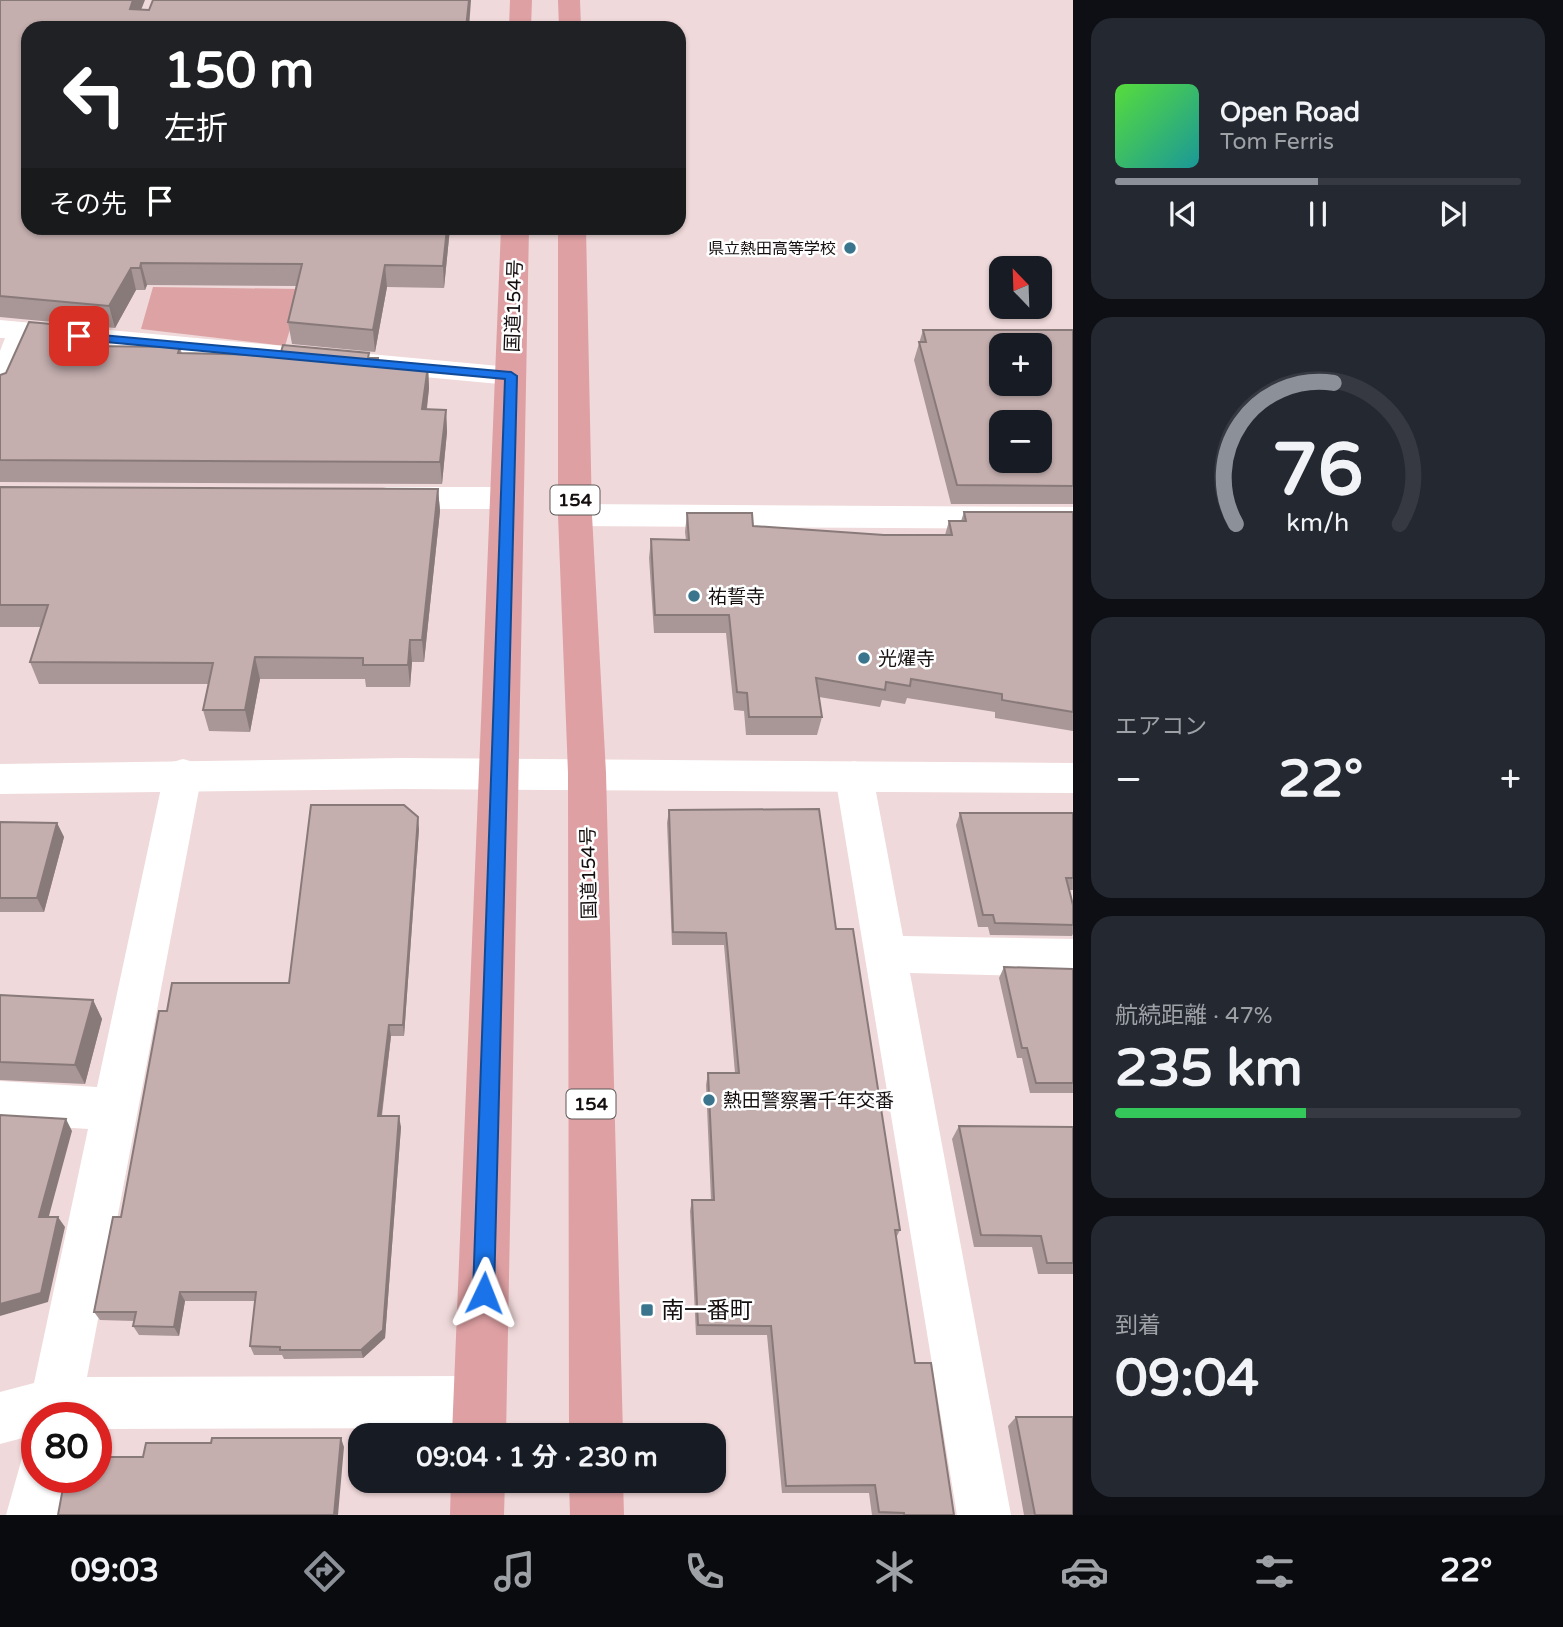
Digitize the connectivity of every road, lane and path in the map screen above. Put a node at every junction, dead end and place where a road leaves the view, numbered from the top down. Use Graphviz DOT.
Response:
graph roads {
  1 [pos="521,0"];
  2 [pos="569,0"];
  3 [pos="520,21"];
  4 [pos="570,21"];
  5 [pos="515,235"];
  6 [pos="572,235"];
  7 [pos="12,330"];
  8 [pos="511,376"];
  9 [pos="0,387"];
  10 [pos="360,498"];
  11 [pos="508,498"];
  12 [pos="575,515"];
  13 [pos="1073,518"];
  14 [pos="587,773"];
  15 [pos="183,774"];
  16 [pos="499,774"];
  17 [pos="854,776"];
  18 [pos="1073,778"];
  19 [pos="0,779"];
  20 [pos="886,954"];
  21 [pos="1073,958"];
  22 [pos="0,1102"];
  23 [pos="114,1110"];
  24 [pos="57,1402"];
  25 [pos="112,1411"];
  26 [pos="21,1415"];
  27 [pos="0,1418"];
  28 [pos="480,1418"];
  29 [pos="596,1423"];
  30 [pos="38,1493"];
  31 [pos="478,1493"];
  32 [pos="596,1493"];
  33 [pos="33,1515"];
  34 [pos="477,1515"];
  35 [pos="597,1515"];
  36 [pos="984,1515"];
  1 -- 3 [label="highway"];
  2 -- 4 [label="highway"];
  5 -- 8 [label="highway, 国道154号"];
  6 -- 12 [label="highway, 国道154号 / 154"];
  7 -- 8 [label="street"];
  7 -- 9 [label="street"];
  8 -- 11 [label="highway, 国道154号"];
  10 -- 11 [label="street"];
  11 -- 16 [label="highway, 国道154号"];
  12 -- 13 [label="street"];
  12 -- 14 [label="highway, 国道154号 / 154"];
  14 -- 16 [label="street"];
  14 -- 17 [label="street"];
  14 -- 29 [label="highway, 国道154号 / 154"];
  15 -- 16 [label="street"];
  15 -- 19 [label="street"];
  15 -- 23 [label="street"];
  16 -- 28 [label="highway, 国道154号"];
  17 -- 18 [label="street"];
  17 -- 20 [label="street"];
  20 -- 21 [label="street"];
  20 -- 36 [label="street"];
  22 -- 23 [label="street"];
  23 -- 24 [label="street"];
  25 -- 28 [label="street"];
  26 -- 27 [label="street"];
  30 -- 33 [label="street"];
  31 -- 34 [label="highway"];
  32 -- 35 [label="highway"];
}
